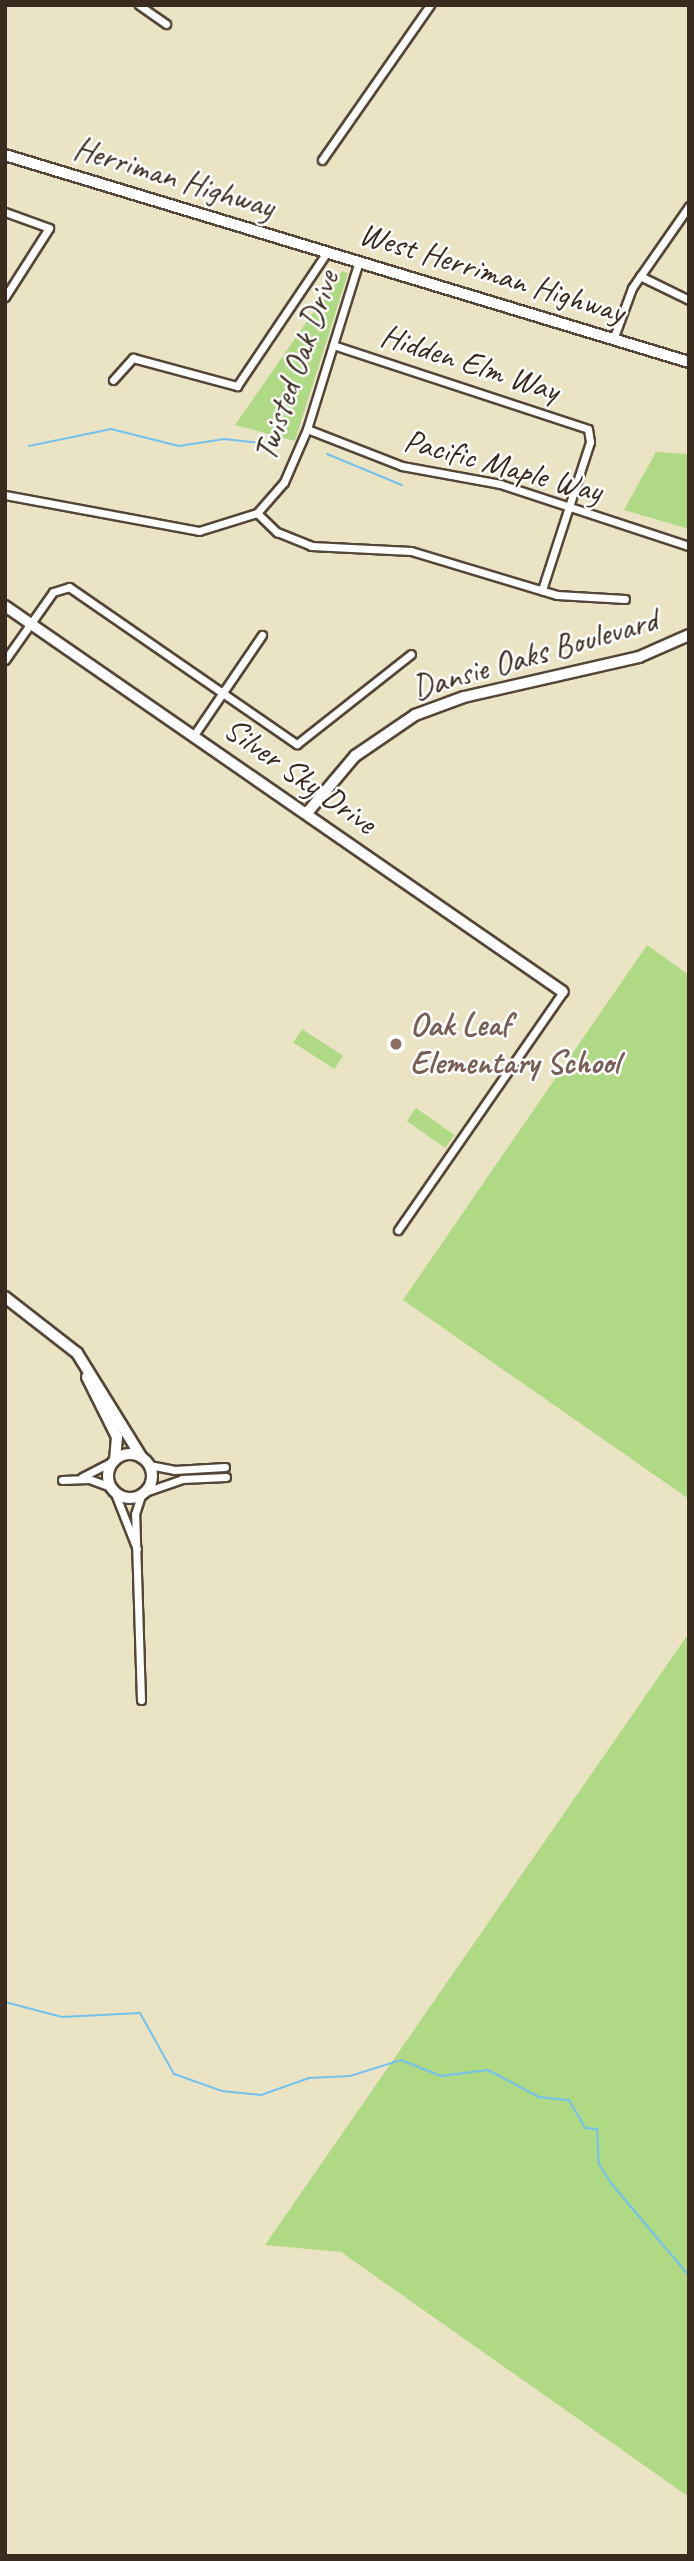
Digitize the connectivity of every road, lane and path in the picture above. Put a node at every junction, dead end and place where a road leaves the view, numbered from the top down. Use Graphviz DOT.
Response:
graph roads {
  1 [pos="139,5"];
  2 [pos="430,5"];
  3 [pos="166,24"];
  4 [pos="5,155"];
  5 [pos="322,160"];
  6 [pos="689,206"];
  7 [pos="5,212"];
  8 [pos="327,251"];
  9 [pos="359,260"];
  10 [pos="640,276"];
  11 [pos="5,297"];
  12 [pos="689,300"];
  13 [pos="614,337"];
  14 [pos="333,345"];
  15 [pos="689,362"];
  16 [pos="113,380"];
  17 [pos="307,429"];
  18 [pos="5,495"];
  19 [pos="569,506"];
  20 [pos="257,513"];
  21 [pos="689,546"];
  22 [pos="542,590"];
  23 [pos="625,599"];
  24 [pos="5,606"];
  25 [pos="33,622"];
  26 [pos="262,635"];
  27 [pos="689,635"];
  28 [pos="411,654"];
  29 [pos="5,660"];
  30 [pos="222,694"];
  31 [pos="194,735"];
  32 [pos="307,813"];
  33 [pos="563,992"];
  34 [pos="398,1230"];
  35 [pos="5,1297"];
  36 [pos="31,1316"];
  37 [pos="115,1459"];
  38 [pos="146,1461"];
  39 [pos="225,1466"];
  40 [pos="226,1477"];
  41 [pos="81,1478"];
  42 [pos="62,1480"];
  43 [pos="112,1489"];
  44 [pos="143,1494"];
  45 [pos="137,1549"];
  46 [pos="141,1700"];
  1 -- 3 [label="street"];
  2 -- 5 [label="street"];
  4 -- 8 [label="street, Herriman Highway"];
  6 -- 10 [label="street"];
  7 -- 11 [label="street"];
  8 -- 9 [label="street, West Herriman Highway"];
  8 -- 16 [label="street"];
  9 -- 13 [label="street, West Herriman Highway"];
  9 -- 14 [label="street, Twisted Oak Drive"];
  10 -- 12 [label="street"];
  10 -- 13 [label="street"];
  13 -- 15 [label="street, West Herriman Highway"];
  14 -- 17 [label="street, Twisted Oak Drive"];
  14 -- 19 [label="street, Hidden Elm Way"];
  17 -- 19 [label="street, Pacific Maple Way"];
  17 -- 20 [label="street, Twisted Oak Drive"];
  18 -- 20 [label="street, Twisted Oak Drive"];
  19 -- 21 [label="street, Pacific Maple Way"];
  19 -- 22 [label="street"];
  20 -- 22 [label="street"];
  22 -- 23 [label="street"];
  24 -- 25 [label="street, Silver Sky Drive"];
  25 -- 29 [label="street"];
  25 -- 30 [label="street"];
  25 -- 31 [label="street, Silver Sky Drive"];
  26 -- 30 [label="street"];
  27 -- 32 [label="street, Dansie Oaks Boulevard"];
  28 -- 30 [label="street"];
  30 -- 31 [label="street"];
  31 -- 32 [label="street, Silver Sky Drive"];
  32 -- 33 [label="street, Silver Sky Drive"];
  33 -- 34 [label="street"];
  35 -- 36 [label="street"];
  36 -- 37 [label="street"];
  36 -- 38 [label="street"];
  37 -- 38 [label="street"];
  37 -- 41 [label="street"];
  37 -- 43 [label="street"];
  38 -- 39 [label="street"];
  38 -- 44 [label="street"];
  40 -- 44 [label="street"];
  41 -- 42 [label="street"];
  41 -- 43 [label="street"];
  43 -- 44 [label="street"];
  43 -- 45 [label="street"];
  44 -- 45 [label="street"];
  45 -- 46 [label="street"];
}
